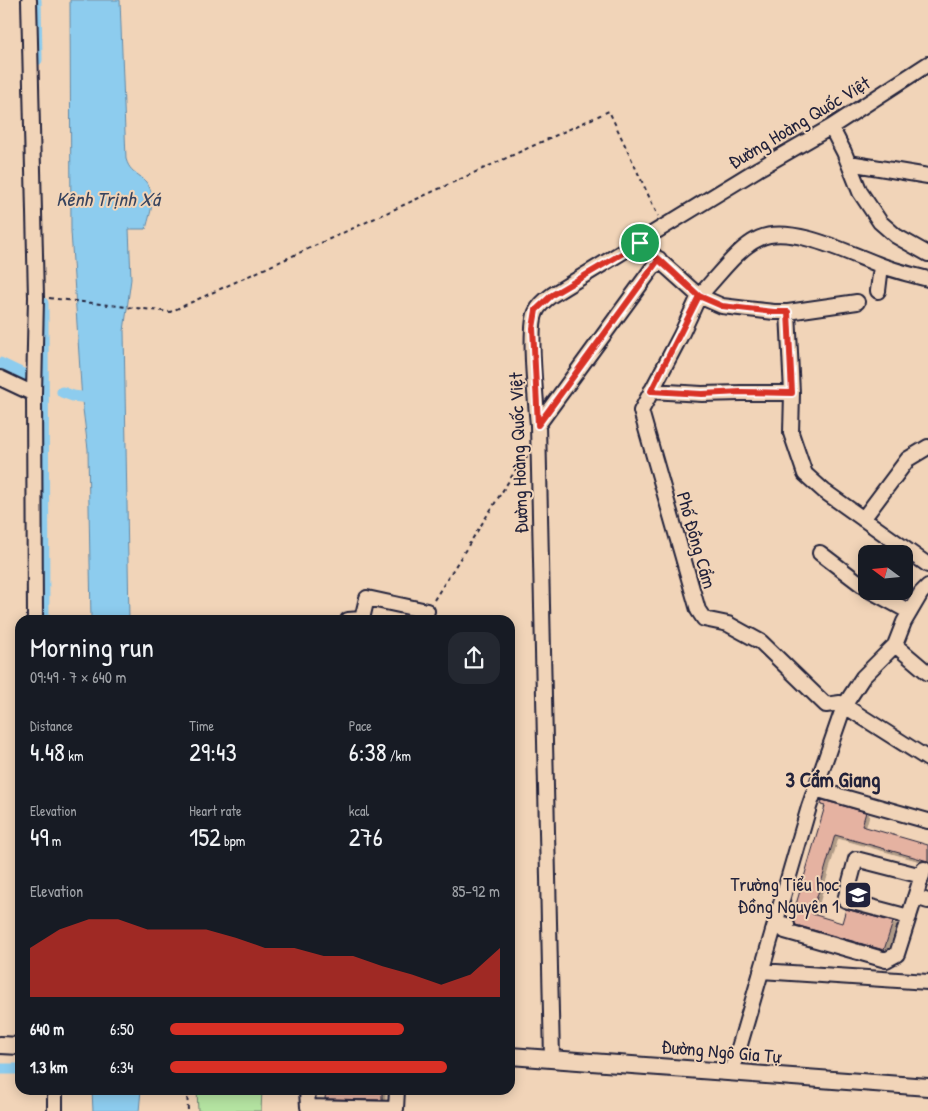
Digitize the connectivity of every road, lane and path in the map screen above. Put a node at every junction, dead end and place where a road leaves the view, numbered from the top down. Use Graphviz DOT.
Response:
graph roads {
  1 [pos="29,0"];
  2 [pos="928,64"];
  3 [pos="831,127"];
  4 [pos="849,163"];
  5 [pos="928,176"];
  6 [pos="664,227"];
  7 [pos="640,243"];
  8 [pos="928,254"];
  9 [pos="659,259"];
  10 [pos="881,266"];
  11 [pos="928,279"];
  12 [pos="878,291"];
  13 [pos="699,296"];
  14 [pos="36,297"];
  15 [pos="857,302"];
  16 [pos="788,312"];
  17 [pos="0,378"];
  18 [pos="651,391"];
  19 [pos="792,393"];
  20 [pos="34,394"];
  21 [pos="538,425"];
  22 [pos="928,447"];
  23 [pos="538,450"];
  24 [pos="863,519"];
  25 [pos="820,554"];
  26 [pos="928,565"];
  27 [pos="858,582"];
  28 [pos="928,586"];
  29 [pos="888,600"];
  30 [pos="910,612"];
  31 [pos="35,615"];
  32 [pos="363,615"];
  33 [pos="424,615"];
  34 [pos="895,645"];
  35 [pos="928,673"];
  36 [pos="844,706"];
  37 [pos="928,759"];
  38 [pos="815,789"];
  39 [pos="928,820"];
  40 [pos="922,899"];
  41 [pos="909,917"];
  42 [pos="775,922"];
  43 [pos="761,971"];
  44 [pos="928,982"];
  45 [pos="0,1045"];
  46 [pos="15,1046"];
  47 [pos="515,1056"];
  48 [pos="552,1058"];
  49 [pos="732,1072"];
  50 [pos="928,1087"];
  51 [pos="55,1095"];
  52 [pos="188,1095"];
  53 [pos="307,1095"];
  54 [pos="397,1095"];
  55 [pos="55,1111"];
  56 [pos="188,1111"];
  1 -- 14 [label="street"];
  2 -- 3 [label="street, Đường Hoàng Quốc Việt"];
  3 -- 4 [label="street"];
  3 -- 6 [label="street, Đường Hoàng Quốc Việt"];
  4 -- 5 [label="street"];
  4 -- 8 [label="street"];
  6 -- 7 [label="street, Đường Hoàng Quốc Việt"];
  6 -- 14 [label="path"];
  7 -- 9 [label="street"];
  7 -- 21 [label="street, Đường Hoàng Quốc Việt"];
  9 -- 13 [label="street"];
  9 -- 21 [label="street"];
  10 -- 11 [label="street, Phố Đồng Cẩm"];
  10 -- 12 [label="street"];
  10 -- 13 [label="street, Phố Đồng Cẩm"];
  13 -- 16 [label="street"];
  13 -- 18 [label="street, Phố Đồng Cẩm"];
  14 -- 20 [label="street"];
  15 -- 16 [label="street"];
  16 -- 19 [label="street"];
  17 -- 20 [label="street"];
  18 -- 19 [label="street"];
  18 -- 36 [label="street, Phố Đồng Cẩm"];
  19 -- 24 [label="street"];
  20 -- 31 [label="street"];
  21 -- 23 [label="street, Đường Hoàng Quốc Việt"];
  22 -- 24 [label="street"];
  23 -- 33 [label="path"];
  23 -- 48 [label="street, Đường Hoàng Quốc Việt"];
  24 -- 26 [label="street"];
  25 -- 27 [label="street"];
  28 -- 30 [label="street"];
  29 -- 30 [label="street"];
  30 -- 34 [label="street"];
  32 -- 33 [label="street"];
  34 -- 35 [label="street"];
  34 -- 36 [label="street"];
  36 -- 37 [label="street, Phố Đồng Cẩm"];
  36 -- 38 [label="street"];
  38 -- 39 [label="street"];
  38 -- 42 [label="street"];
  40 -- 41 [label="street"];
  40 -- 41 [label="street"];
  41 -- 42 [label="street"];
  42 -- 43 [label="street"];
  43 -- 44 [label="street"];
  43 -- 49 [label="street"];
  45 -- 46 [label="main road"];
  47 -- 48 [label="main road, Đường Ngô Gia Tự"];
  48 -- 49 [label="main road, Đường Ngô Gia Tự"];
  49 -- 50 [label="main road, Đường Ngô Gia Tự"];
  51 -- 55 [label="street"];
  52 -- 56 [label="path"];
  53 -- 54 [label="street"];
}
